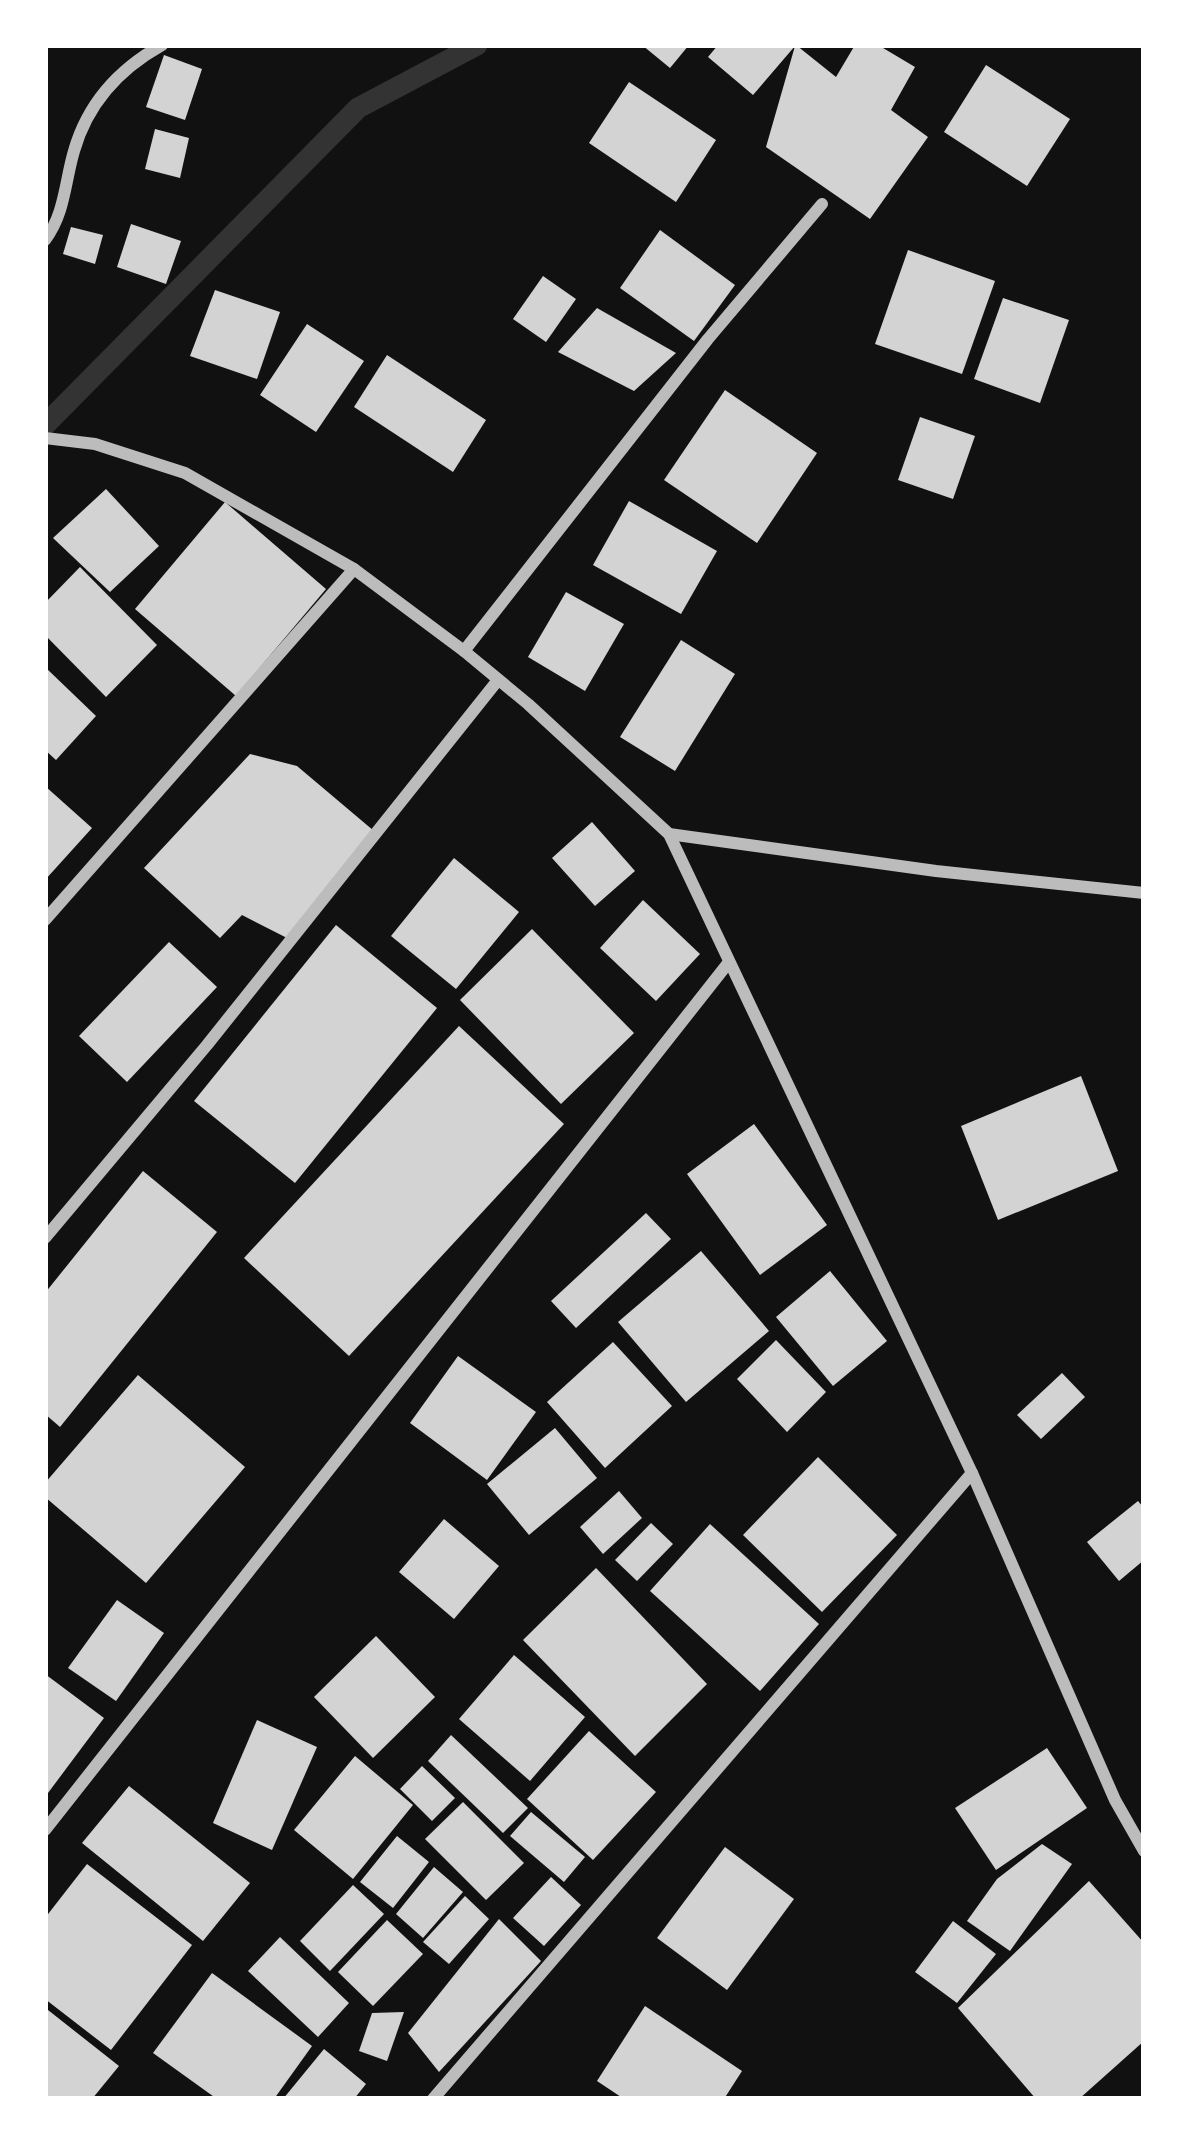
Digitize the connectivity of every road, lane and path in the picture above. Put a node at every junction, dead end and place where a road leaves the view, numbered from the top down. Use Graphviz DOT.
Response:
graph roads {
  1 [pos="162,45"];
  2 [pos="822,204"];
  3 [pos="45,240"];
  4 [pos="45,438"];
  5 [pos="354,569"];
  6 [pos="464,651"];
  7 [pos="498,680"];
  8 [pos="669,835"];
  9 [pos="1144,893"];
  10 [pos="45,920"];
  11 [pos="729,962"];
  12 [pos="45,1238"];
  13 [pos="972,1473"];
  14 [pos="45,1830"];
  15 [pos="1144,1852"];
  16 [pos="433,2099"];
  1 -- 3 [label="street"];
  2 -- 6 [label="street"];
  4 -- 5 [label="street"];
  5 -- 6 [label="street"];
  5 -- 10 [label="street"];
  6 -- 7 [label="street"];
  7 -- 8 [label="street"];
  7 -- 12 [label="street"];
  8 -- 9 [label="street"];
  8 -- 11 [label="street"];
  11 -- 13 [label="street"];
  11 -- 14 [label="street"];
  13 -- 15 [label="street"];
  13 -- 16 [label="street"];
}
